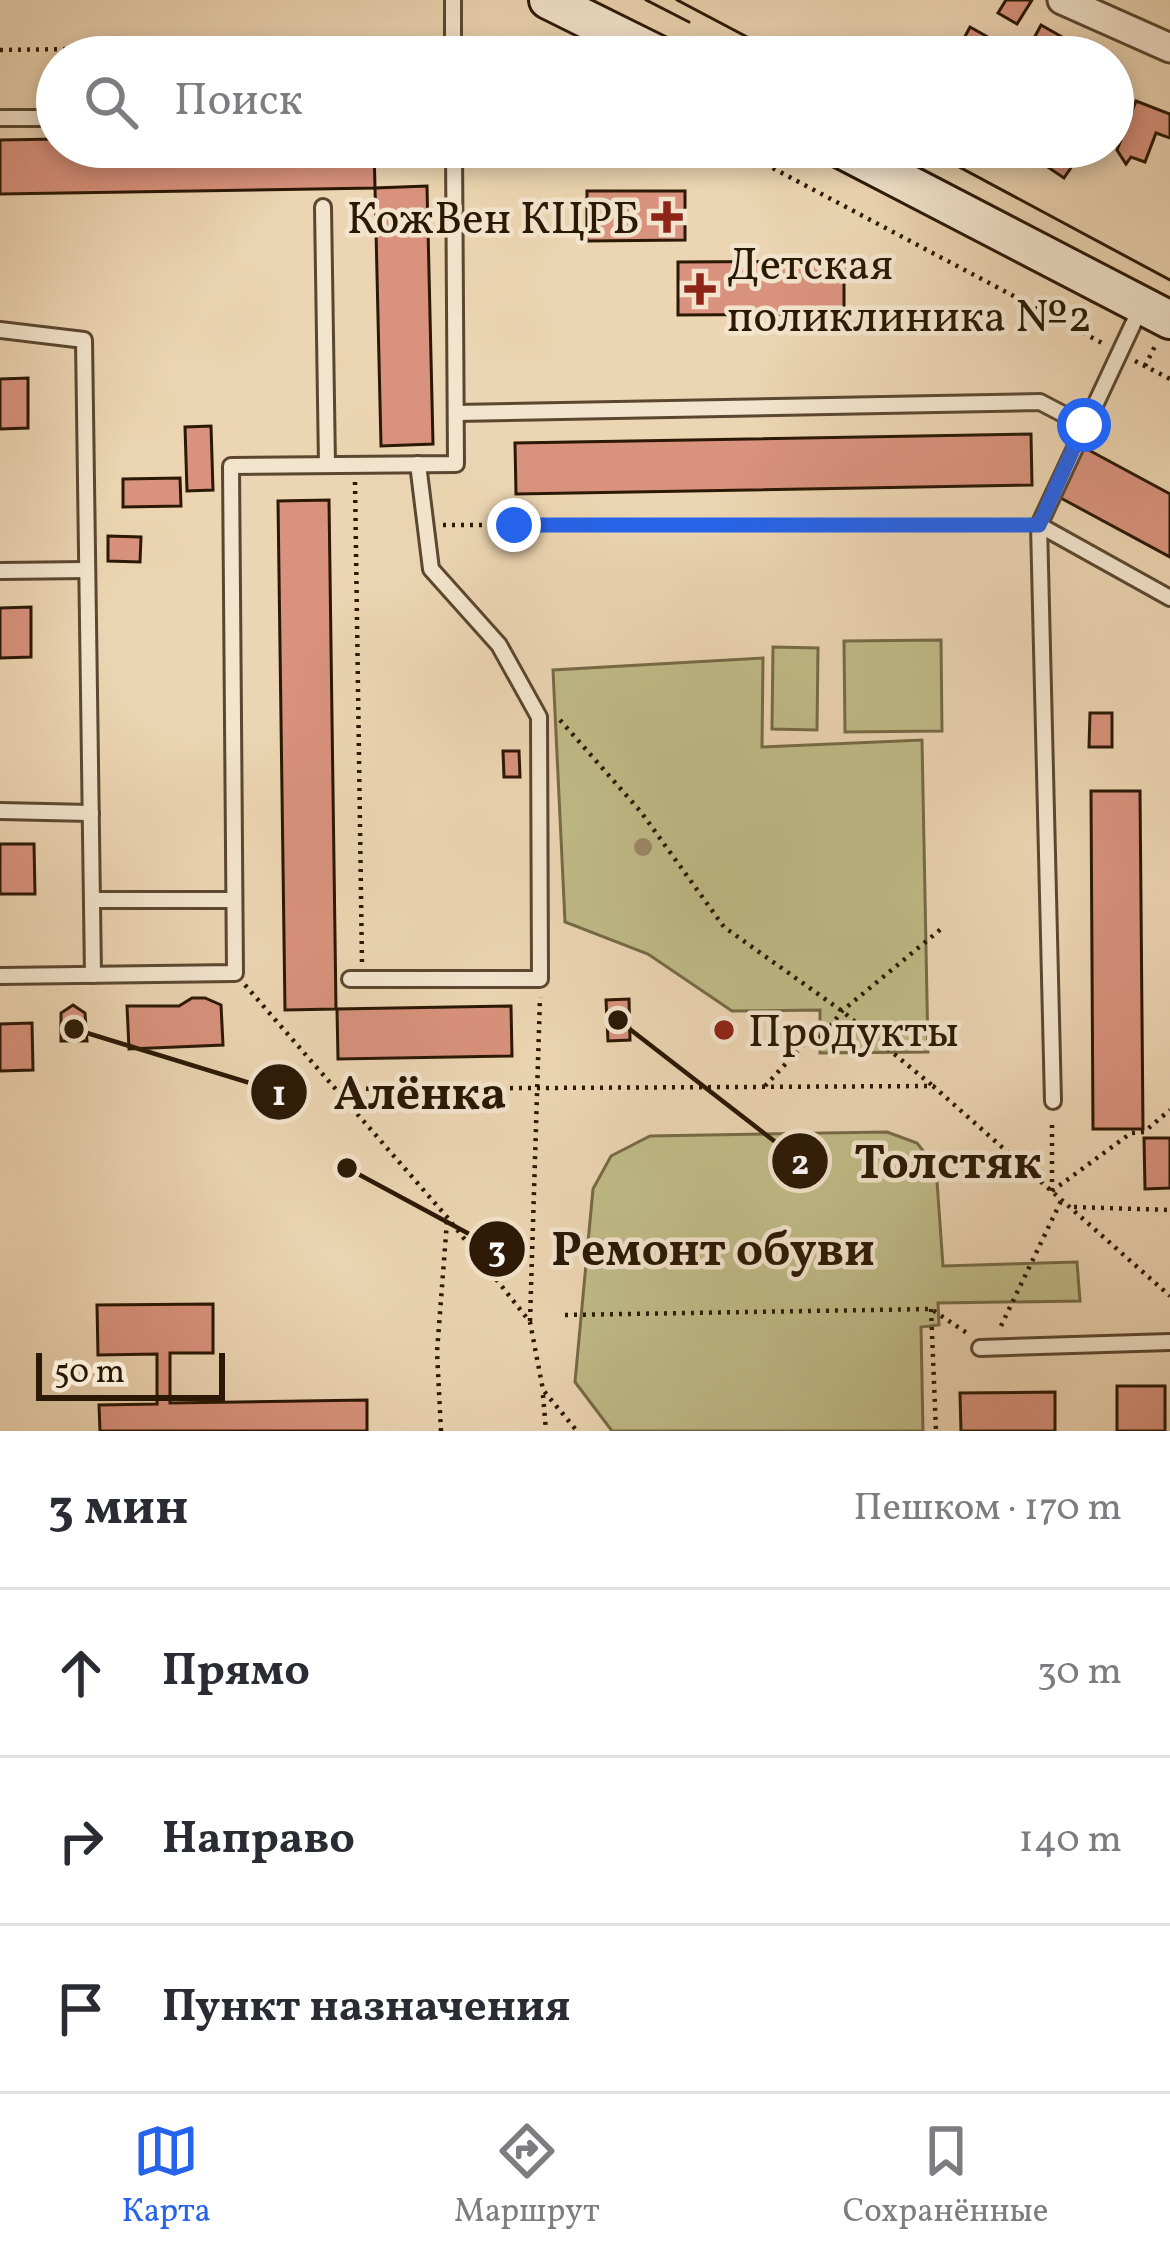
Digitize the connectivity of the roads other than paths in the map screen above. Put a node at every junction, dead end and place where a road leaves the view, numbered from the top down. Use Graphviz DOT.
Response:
graph roads {
  1 [pos="453,0"];
  2 [pos="548,0"];
  3 [pos="1062,0"];
  4 [pos="453,36"];
  5 [pos="621,36"];
  6 [pos="1170,48"];
  7 [pos="0,118"];
  8 [pos="36,118"];
  9 [pos="454,168"];
  10 [pos="877,168"];
  11 [pos="323,207"];
  12 [pos="1156,313"];
  13 [pos="0,330"];
  14 [pos="456,413"];
  15 [pos="1084,425"];
  16 [pos="418,464"];
  17 [pos="328,465"];
  18 [pos="1039,525"];
  19 [pos="87,570"];
  20 [pos="0,571"];
  21 [pos="1170,598"];
  22 [pos="0,812"];
  23 [pos="91,813"];
  24 [pos="92,900"];
  25 [pos="234,900"];
  26 [pos="93,975"];
  27 [pos="0,976"];
  28 [pos="356,979"];
  29 [pos="1052,1101"];
  30 [pos="1170,1342"];
  31 [pos="985,1348"];
  1 -- 4 [label="lane"];
  2 -- 5 [label="main road"];
  3 -- 6 [label="street"];
  7 -- 8 [label="lane"];
  9 -- 14 [label="lane"];
  10 -- 12 [label="main road"];
  11 -- 17 [label="lane"];
  12 -- 15 [label="lane"];
  13 -- 19 [label="lane"];
  14 -- 15 [label="lane"];
  14 -- 16 [label="lane"];
  15 -- 18 [label="lane"];
  16 -- 17 [label="lane"];
  16 -- 28 [label="lane"];
  17 -- 25 [label="lane"];
  18 -- 21 [label="lane"];
  18 -- 29 [label="lane"];
  19 -- 20 [label="lane"];
  19 -- 23 [label="lane"];
  22 -- 23 [label="lane"];
  23 -- 24 [label="lane"];
  24 -- 25 [label="lane"];
  24 -- 26 [label="lane"];
  25 -- 26 [label="lane"];
  26 -- 27 [label="lane"];
  30 -- 31 [label="lane"];
}
